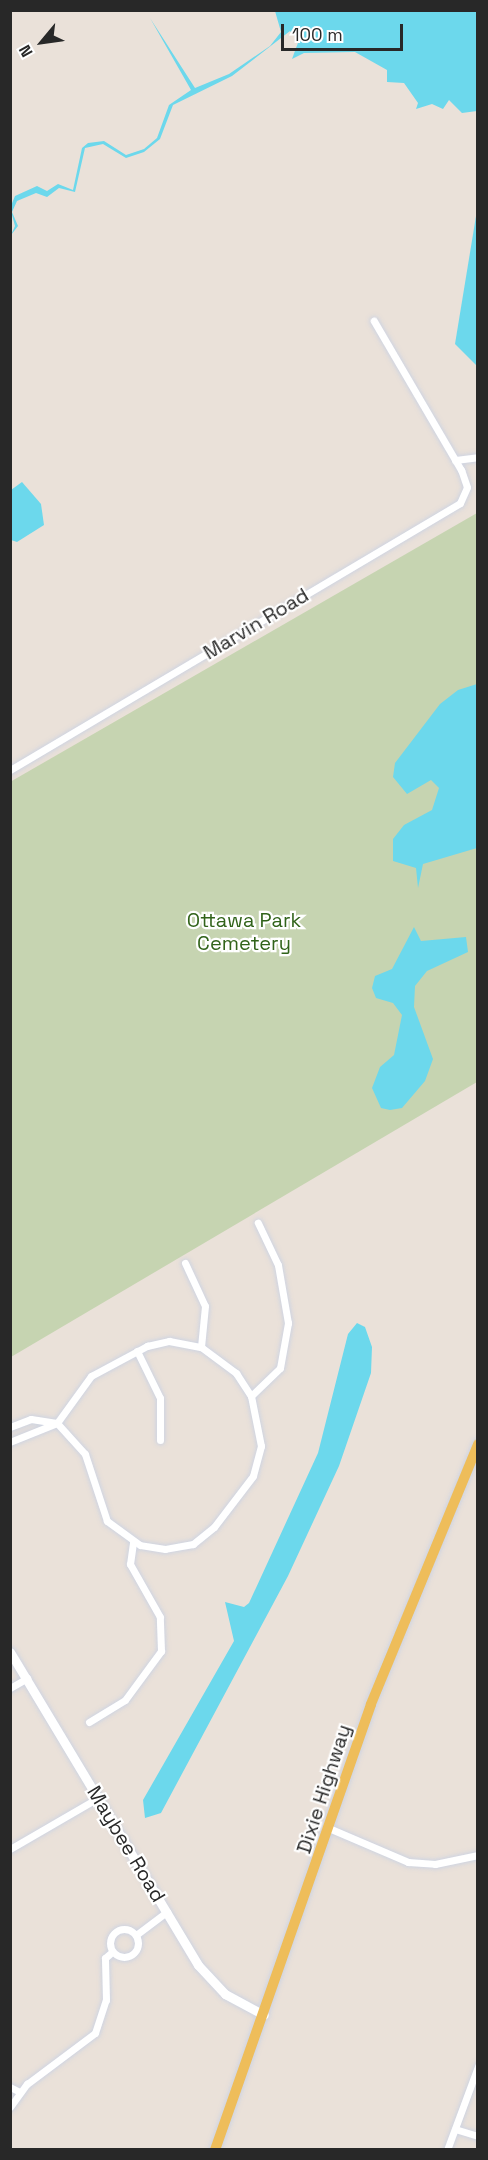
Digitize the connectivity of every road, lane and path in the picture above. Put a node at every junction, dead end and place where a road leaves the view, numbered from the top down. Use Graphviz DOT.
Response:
graph roads {
  1 [pos="374,321"];
  2 [pos="477,457"];
  3 [pos="455,460"];
  4 [pos="10,770"];
  5 [pos="258,1223"];
  6 [pos="185,1263"];
  7 [pos="201,1347"];
  8 [pos="137,1351"];
  9 [pos="251,1396"];
  10 [pos="57,1424"];
  11 [pos="10,1428"];
  12 [pos="160,1440"];
  13 [pos="13,1441"];
  14 [pos="477,1444"];
  15 [pos="133,1542"];
  16 [pos="10,1652"];
  17 [pos="27,1678"];
  18 [pos="10,1688"];
  19 [pos="89,1722"];
  20 [pos="98,1798"];
  21 [pos="331,1829"];
  22 [pos="10,1849"];
  23 [pos="477,1855"];
  24 [pos="167,1912"];
  25 [pos="136,1935"];
  26 [pos="112,1952"];
  27 [pos="264,2015"];
  28 [pos="477,2066"];
  29 [pos="10,2087"];
  30 [pos="20,2092"];
  31 [pos="10,2107"];
  32 [pos="454,2129"];
  33 [pos="477,2136"];
  34 [pos="215,2150"];
  35 [pos="447,2150"];
  1 -- 3 [label="street"];
  2 -- 3 [label="street"];
  3 -- 4 [label="street, Marvin Road"];
  5 -- 9 [label="street"];
  6 -- 7 [label="street"];
  7 -- 8 [label="street"];
  7 -- 9 [label="street"];
  8 -- 10 [label="street"];
  8 -- 12 [label="street"];
  9 -- 15 [label="street"];
  10 -- 11 [label="street"];
  10 -- 13 [label="street"];
  10 -- 15 [label="street"];
  11 -- 13 [label="street"];
  14 -- 21 [label="main road, Dixie Highway"];
  15 -- 19 [label="street"];
  16 -- 17 [label="main road, Maybee Road"];
  17 -- 18 [label="street"];
  17 -- 20 [label="main road, Maybee Road"];
  20 -- 22 [label="street"];
  20 -- 24 [label="main road, Maybee Road"];
  21 -- 23 [label="street"];
  21 -- 27 [label="main road, Dixie Highway"];
  24 -- 25 [label="street"];
  24 -- 27 [label="main road, Maybee Road"];
  25 -- 26 [label="street"];
  25 -- 26 [label="street"];
  26 -- 30 [label="street"];
  27 -- 34 [label="main road, Dixie Highway"];
  28 -- 32 [label="street"];
  29 -- 30 [label="street"];
  30 -- 31 [label="street"];
  32 -- 33 [label="street"];
  32 -- 35 [label="street"];
}
